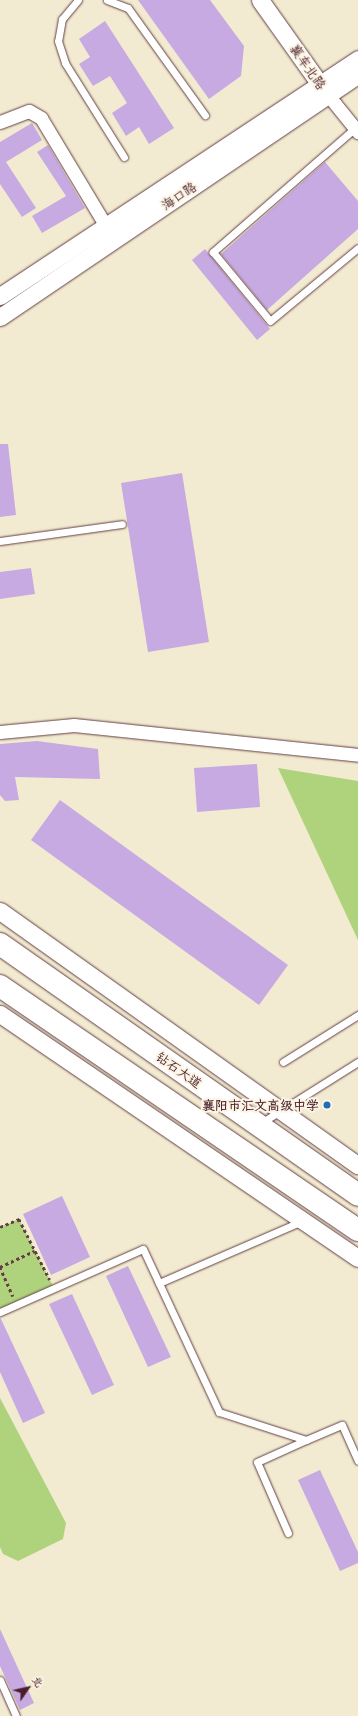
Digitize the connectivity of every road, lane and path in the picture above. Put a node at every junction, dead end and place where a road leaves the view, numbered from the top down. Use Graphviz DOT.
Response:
graph roads {
  1 [pos="78,0"];
  2 [pos="107,0"];
  3 [pos="260,0"];
  4 [pos="358,59"];
  5 [pos="358,75"];
  6 [pos="324,90"];
  7 [pos="204,115"];
  8 [pos="0,122"];
  9 [pos="356,130"];
  10 [pos="124,157"];
  11 [pos="110,233"];
  12 [pos="358,248"];
  13 [pos="0,296"];
  14 [pos="0,316"];
  15 [pos="122,524"];
  16 [pos="0,541"];
  17 [pos="0,732"];
  18 [pos="358,755"];
  19 [pos="0,911"];
  20 [pos="0,944"];
  21 [pos="0,986"];
  22 [pos="0,1014"];
  23 [pos="358,1015"];
  24 [pos="283,1062"];
  25 [pos="358,1062"];
  26 [pos="281,1111"];
  27 [pos="257,1125"];
  28 [pos="358,1164"];
  29 [pos="358,1194"];
  30 [pos="303,1220"];
  31 [pos="0,1227"];
  32 [pos="358,1230"];
  33 [pos="35,1251"];
  34 [pos="358,1258"];
  35 [pos="0,1267"];
  36 [pos="159,1283"];
  37 [pos="54,1288"];
  38 [pos="17,1304"];
  39 [pos="0,1312"];
  40 [pos="306,1440"];
  41 [pos="358,1462"];
  42 [pos="288,1533"];
  43 [pos="0,1680"];
  44 [pos="16,1716"];
  1 -- 10 [label="lane"];
  2 -- 7 [label="lane"];
  3 -- 6 [label="street, 襄车北路"];
  4 -- 6 [label="street, 海口路"];
  5 -- 6 [label="street, 海口路"];
  6 -- 9 [label="street, 襄车北路"];
  6 -- 11 [label="street, 海口路"];
  8 -- 11 [label="street"];
  9 -- 12 [label="lane"];
  11 -- 13 [label="street, 海口路"];
  11 -- 14 [label="street, 海口路"];
  15 -- 16 [label="lane"];
  17 -- 18 [label="street"];
  19 -- 26 [label="street"];
  20 -- 27 [label="highway, 钻石大道"];
  21 -- 32 [label="highway"];
  22 -- 30 [label="street"];
  23 -- 24 [label="lane"];
  25 -- 26 [label="lane"];
  26 -- 27 [label="lane"];
  26 -- 28 [label="street"];
  27 -- 29 [label="highway, 钻石大道"];
  30 -- 34 [label="street"];
  30 -- 36 [label="lane"];
  31 -- 33 [label="path"];
  33 -- 35 [label="path"];
  33 -- 37 [label="path"];
  35 -- 38 [label="path"];
  36 -- 37 [label="lane"];
  36 -- 40 [label="lane"];
  37 -- 38 [label="lane"];
  38 -- 39 [label="lane"];
  40 -- 41 [label="lane"];
  40 -- 42 [label="lane"];
  43 -- 44 [label="lane"];
}
